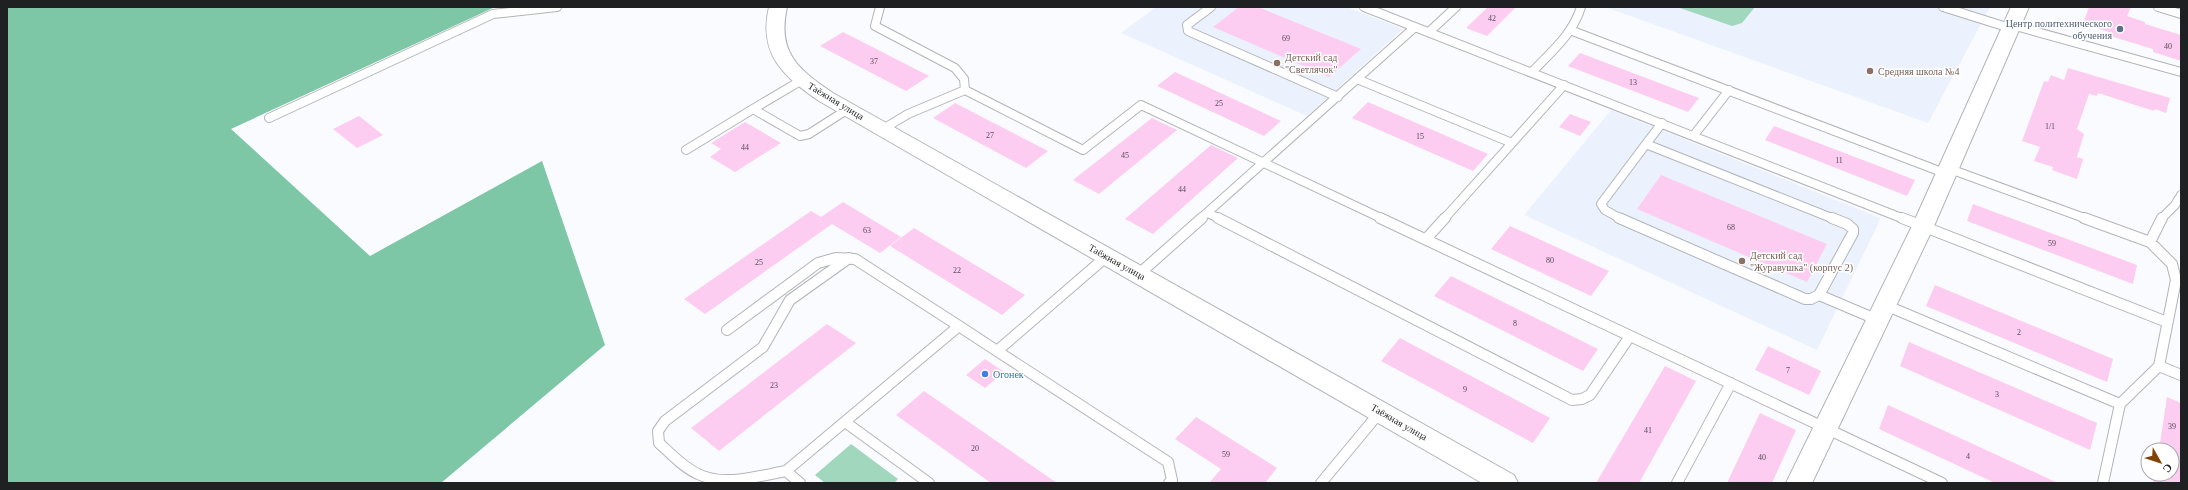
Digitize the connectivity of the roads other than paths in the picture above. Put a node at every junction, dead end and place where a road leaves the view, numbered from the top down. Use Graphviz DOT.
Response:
graph roads {
  1 [pos="557,7"];
  2 [pos="778,7"];
  3 [pos="880,7"];
  4 [pos="1211,7"];
  5 [pos="1456,7"];
  6 [pos="1581,7"];
  7 [pos="1943,7"];
  8 [pos="2158,7"];
  9 [pos="1368,8"];
  10 [pos="2181,14"];
  11 [pos="2014,20"];
  12 [pos="1415,27"];
  13 [pos="1570,30"];
  14 [pos="1429,32"];
  15 [pos="1532,72"];
  16 [pos="2181,72"];
  17 [pos="1357,79"];
  18 [pos="802,80"];
  19 [pos="1564,85"];
  20 [pos="965,90"];
  21 [pos="1729,90"];
  22 [pos="1338,97"];
  23 [pos="753,109"];
  24 [pos="848,109"];
  25 [pos="270,118"];
  26 [pos="1662,123"];
  27 [pos="883,129"];
  28 [pos="1694,135"];
  29 [pos="1512,143"];
  30 [pos="1646,144"];
  31 [pos="686,150"];
  32 [pos="1264,164"];
  33 [pos="1948,171"];
  34 [pos="2181,195"];
  35 [pos="1208,213"];
  36 [pos="1923,226"];
  37 [pos="1426,239"];
  38 [pos="2150,242"];
  39 [pos="1107,256"];
  40 [pos="849,258"];
  41 [pos="1139,274"];
  42 [pos="1819,295"];
  43 [pos="1881,312"];
  44 [pos="2167,322"];
  45 [pos="959,326"];
  46 [pos="727,330"];
  47 [pos="1630,336"];
  48 [pos="997,351"];
  49 [pos="2159,366"];
  50 [pos="2181,375"];
  51 [pos="1731,383"];
  52 [pos="2120,404"];
  53 [pos="1380,412"];
  54 [pos="845,422"];
  55 [pos="1824,427"];
  56 [pos="786,472"];
  57 [pos="800,483"];
  58 [pos="929,483"];
  59 [pos="1169,483"];
  60 [pos="1321,483"];
  61 [pos="1506,483"];
  62 [pos="1677,483"];
  63 [pos="1799,483"];
  64 [pos="1942,483"];
  65 [pos="2103,483"];
  1 -- 25 [label="lane"];
  2 -- 18 [label="street, Таёжная улица"];
  3 -- 20 [label="lane"];
  4 -- 22 [label="lane"];
  5 -- 14 [label="lane"];
  6 -- 13 [label="lane"];
  7 -- 11 [label="lane"];
  8 -- 10 [label="lane"];
  9 -- 12 [label="lane"];
  11 -- 16 [label="lane"];
  11 -- 33 [label="street"];
  12 -- 14 [label="lane"];
  12 -- 17 [label="lane"];
  13 -- 15 [label="lane"];
  13 -- 21 [label="lane"];
  14 -- 15 [label="lane"];
  15 -- 19 [label="lane"];
  17 -- 22 [label="lane"];
  17 -- 29 [label="lane"];
  18 -- 23 [label="lane"];
  18 -- 24 [label="street, Таёжная улица"];
  19 -- 26 [label="lane"];
  19 -- 29 [label="lane"];
  20 -- 27 [label="lane"];
  20 -- 32 [label="lane"];
  21 -- 28 [label="lane"];
  21 -- 33 [label="lane"];
  22 -- 32 [label="lane"];
  23 -- 24 [label="lane"];
  23 -- 31 [label="lane"];
  24 -- 27 [label="street, Таёжная улица"];
  26 -- 28 [label="lane"];
  26 -- 30 [label="lane"];
  27 -- 39 [label="street, Таёжная улица"];
  28 -- 36 [label="lane"];
  29 -- 37 [label="lane"];
  30 -- 42 [label="lane"];
  30 -- 42 [label="lane"];
  32 -- 35 [label="lane"];
  32 -- 37 [label="lane"];
  33 -- 36 [label="street"];
  33 -- 38 [label="lane"];
  34 -- 38 [label="lane"];
  35 -- 41 [label="lane"];
  35 -- 47 [label="lane"];
  36 -- 43 [label="street"];
  36 -- 44 [label="lane"];
  37 -- 47 [label="lane"];
  38 -- 44 [label="lane"];
  39 -- 41 [label="street, Таёжная улица"];
  39 -- 48 [label="lane"];
  40 -- 45 [label="lane"];
  40 -- 46 [label="lane"];
  40 -- 56 [label="lane"];
  41 -- 53 [label="street, Таёжная улица"];
  42 -- 43 [label="lane"];
  43 -- 52 [label="lane"];
  43 -- 55 [label="street"];
  44 -- 49 [label="lane"];
  45 -- 48 [label="lane"];
  45 -- 54 [label="lane"];
  47 -- 51 [label="lane"];
  48 -- 59 [label="lane"];
  49 -- 50 [label="lane"];
  49 -- 52 [label="lane"];
  51 -- 55 [label="lane"];
  51 -- 62 [label="lane"];
  52 -- 65 [label="lane"];
  53 -- 60 [label="lane"];
  53 -- 61 [label="street, Таёжная улица"];
  54 -- 56 [label="lane"];
  54 -- 58 [label="lane"];
  55 -- 63 [label="street"];
  55 -- 64 [label="lane"];
  56 -- 57 [label="lane"];
}
